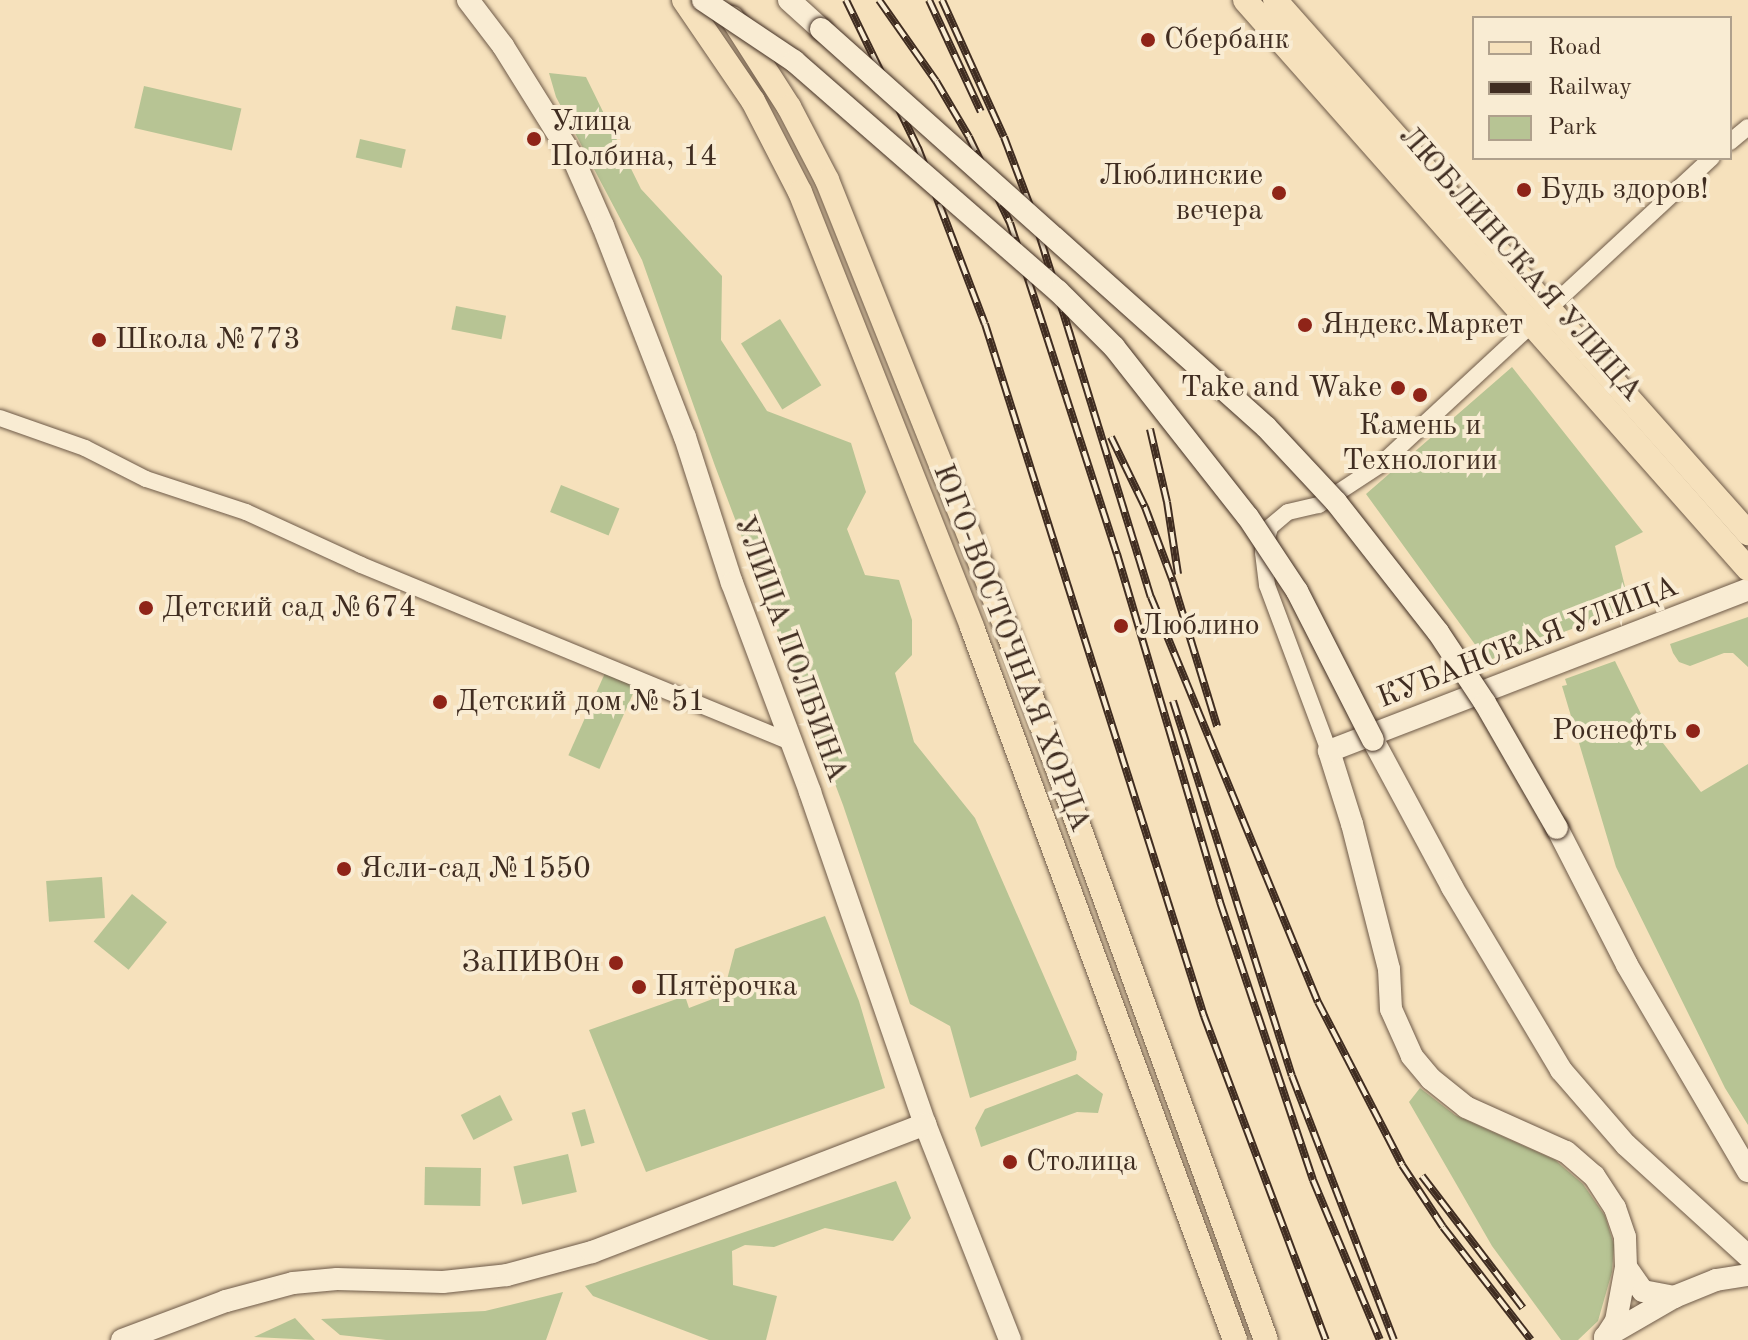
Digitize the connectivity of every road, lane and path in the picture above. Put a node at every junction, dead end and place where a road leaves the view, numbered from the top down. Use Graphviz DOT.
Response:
graph roads {
  1 [pos="468,0"];
  2 [pos="684,0"];
  3 [pos="703,0"];
  4 [pos="718,0"];
  5 [pos="789,0"];
  6 [pos="1245,0"];
  7 [pos="1275,0"];
  8 [pos="1748,127"];
  9 [pos="1732,140"];
  10 [pos="1710,160"];
  11 [pos="1540,316"];
  12 [pos="0,418"];
  13 [pos="1748,533"];
  14 [pos="1748,569"];
  15 [pos="1748,589"];
  16 [pos="1374,735"];
  17 [pos="792,743"];
  18 [pos="1329,751"];
  19 [pos="1352,824"];
  20 [pos="925,1124"];
  21 [pos="1748,1171"];
  22 [pos="1748,1256"];
  23 [pos="1626,1267"];
  24 [pos="1748,1275"];
  25 [pos="1674,1297"];
  26 [pos="1264,1333"];
  27 [pos="1234,1338"];
  28 [pos="1603,1339"];
  29 [pos="122,1340"];
  30 [pos="1010,1340"];
  1 -- 17 [label="main road, УЛИЦА ПОЛБИНА"];
  2 -- 27 [label="main road, ЮГО-ВОСТОЧНАЯ ХОРДА"];
  3 -- 22 [label="main road, bridge"];
  4 -- 26 [label="main road, ЮГО-ВОСТОЧНАЯ ХОРДА"];
  5 -- 21 [label="main road, bridge"];
  6 -- 11 [label="main road, ЛЮБЛИНСКАЯ УЛИЦА"];
  7 -- 11 [label="main road, ЛЮБЛИНСКАЯ УЛИЦА"];
  8 -- 9 [label="street"];
  10 -- 11 [label="street"];
  11 -- 13 [label="main road, ЛЮБЛИНСКАЯ УЛИЦА"];
  11 -- 14 [label="main road, ЛЮБЛИНСКАЯ УЛИЦА"];
  11 -- 18 [label="street"];
  12 -- 17 [label="street"];
  15 -- 16 [label="main road, КУБАНСКАЯ УЛИЦА"];
  16 -- 18 [label="main road, КУБАНСКАЯ УЛИЦА"];
  16 -- 19 [label="main road"];
  17 -- 20 [label="main road, УЛИЦА ПОЛБИНА"];
  18 -- 19 [label="main road"];
  19 -- 23 [label="main road"];
  20 -- 29 [label="main road"];
  20 -- 30 [label="main road, УЛИЦА ПОЛБИНА"];
  23 -- 25 [label="main road"];
  23 -- 28 [label="main road"];
  24 -- 25 [label="main road"];
  25 -- 28 [label="main road"];
}
